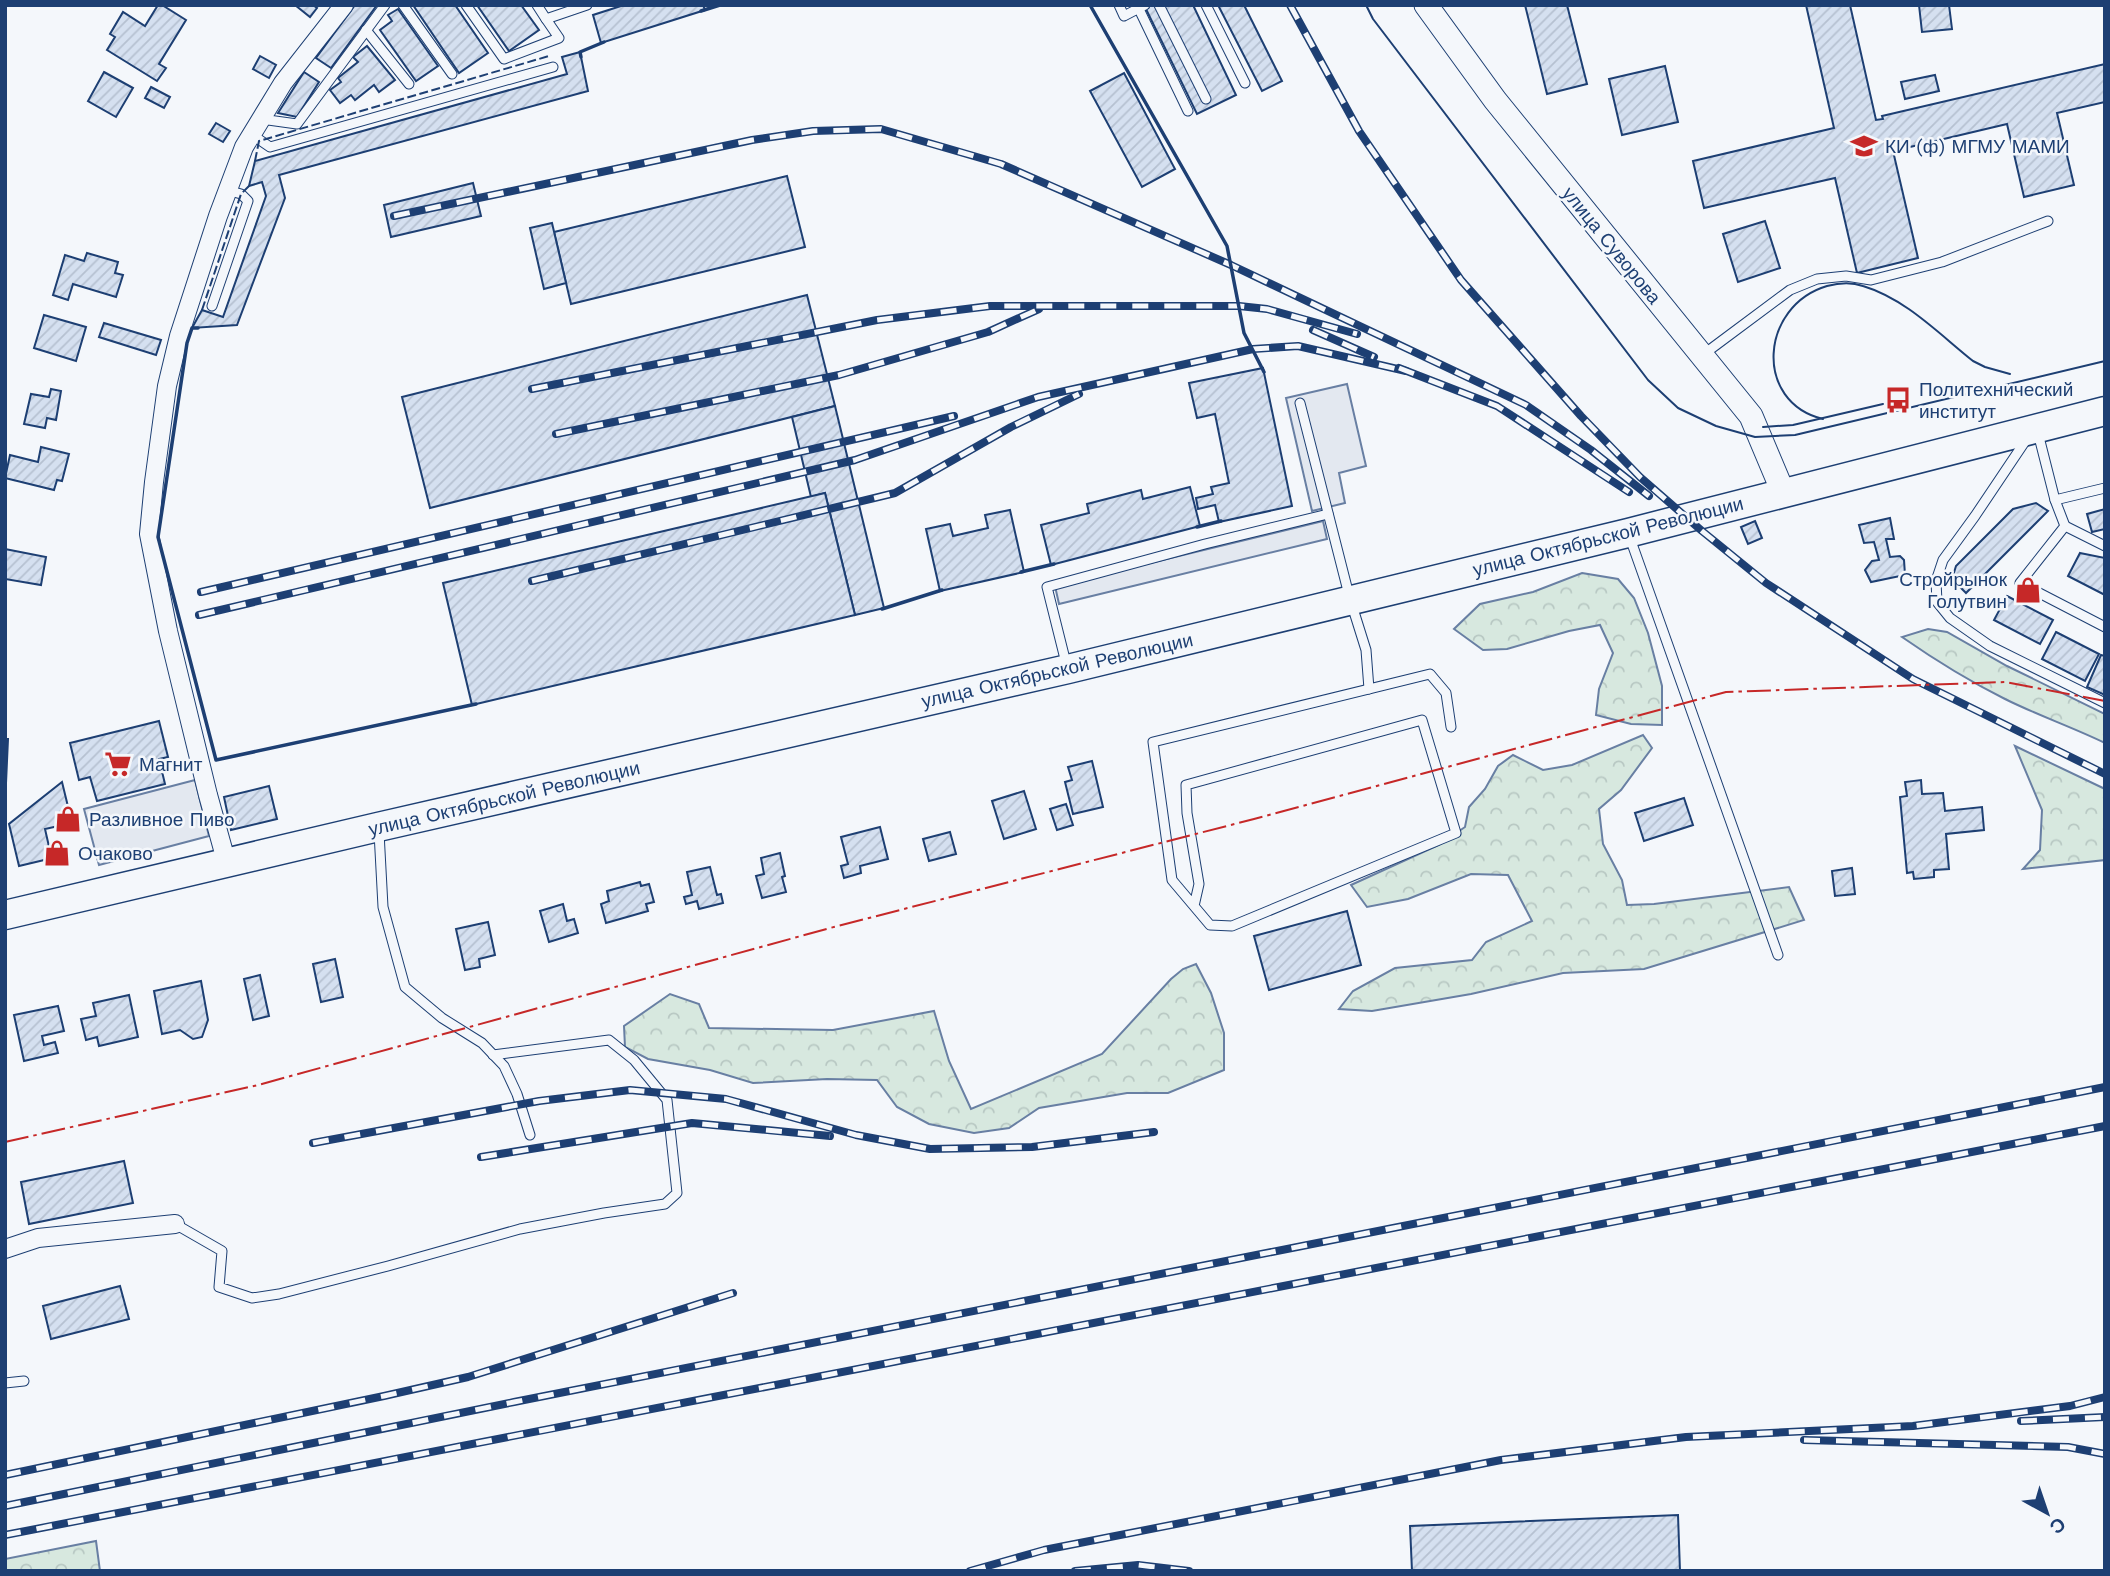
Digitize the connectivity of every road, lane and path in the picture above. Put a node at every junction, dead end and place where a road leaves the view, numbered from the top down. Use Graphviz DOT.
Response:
graph roads {
  1 [pos="344,5"];
  2 [pos="385,5"];
  3 [pos="403,5"];
  4 [pos="466,5"];
  5 [pos="537,5"];
  6 [pos="587,5"];
  7 [pos="1119,5"];
  8 [pos="1137,5"];
  9 [pos="1145,5"];
  10 [pos="1158,5"];
  11 [pos="1206,5"];
  12 [pos="1426,5"];
  13 [pos="546,19"];
  14 [pos="366,30"];
  15 [pos="553,67"];
  16 [pos="452,74"];
  17 [pos="1245,83"];
  18 [pos="409,84"];
  19 [pos="1206,99"];
  20 [pos="1188,111"];
  21 [pos="256,126"];
  22 [pos="228,190"];
  23 [pos="2048,221"];
  24 [pos="212,306"];
  25 [pos="1703,355"];
  26 [pos="1300,403"];
  27 [pos="2105,411"];
  28 [pos="2037,428"];
  29 [pos="2105,488"];
  30 [pos="1783,492"];
  31 [pos="2055,500"];
  32 [pos="1328,514"];
  33 [pos="2065,526"];
  34 [pos="1628,533"];
  35 [pos="2105,546"];
  36 [pos="1350,599"];
  37 [pos="2105,627"];
  38 [pos="1068,669"];
  39 [pos="1369,689"];
  40 [pos="2105,703"];
  41 [pos="1451,727"];
  42 [pos="378,827"];
  43 [pos="227,864"];
  44 [pos="1194,906"];
  45 [pos="5,915"];
  46 [pos="1778,955"];
  47 [pos="493,1055"];
  48 [pos="530,1135"];
  49 [pos="175,1224"];
  50 [pos="5,1249"];
  51 [pos="23,1381"];
  52 [pos="5,1383"];
  1 -- 21 [label="street"];
  2 -- 14 [label="lane"];
  3 -- 16 [label="lane"];
  4 -- 13 [label="lane"];
  5 -- 13 [label="lane"];
  6 -- 13 [label="lane"];
  7 -- 9 [label="lane"];
  8 -- 20 [label="lane"];
  10 -- 19 [label="lane"];
  11 -- 17 [label="lane"];
  12 -- 25 [label="street, улица Суворова"];
  14 -- 18 [label="lane"];
  14 -- 21 [label="lane"];
  15 -- 21 [label="lane"];
  21 -- 22 [label="street"];
  22 -- 24 [label="lane"];
  22 -- 43 [label="street"];
  23 -- 25 [label="lane"];
  25 -- 30 [label="street, улица Суворова"];
  26 -- 32 [label="lane"];
  27 -- 28 [label="main road, улица Октябрьской Революции"];
  28 -- 30 [label="main road, улица Октябрьской Революции"];
  28 -- 31 [label="lane"];
  28 -- 40 [label="lane"];
  29 -- 31 [label="lane"];
  30 -- 34 [label="main road, улица Октябрьской Революции"];
  31 -- 33 [label="lane"];
  32 -- 36 [label="lane"];
  32 -- 38 [label="lane"];
  33 -- 35 [label="lane"];
  33 -- 37 [label="lane"];
  34 -- 36 [label="main road, улица Октябрьской Революции"];
  34 -- 46 [label="lane"];
  36 -- 38 [label="main road, улица Октябрьской Революции"];
  36 -- 39 [label="lane"];
  38 -- 42 [label="main road, улица Октябрьской Революции"];
  39 -- 41 [label="lane"];
  39 -- 44 [label="lane"];
  42 -- 43 [label="main road, улица Октябрьской Революции"];
  42 -- 47 [label="lane"];
  43 -- 45 [label="main road, улица Октябрьской Революции"];
  44 -- 44 [label="lane"];
  47 -- 48 [label="lane"];
  47 -- 49 [label="lane"];
  49 -- 50 [label="street"];
  51 -- 52 [label="lane"];
}
